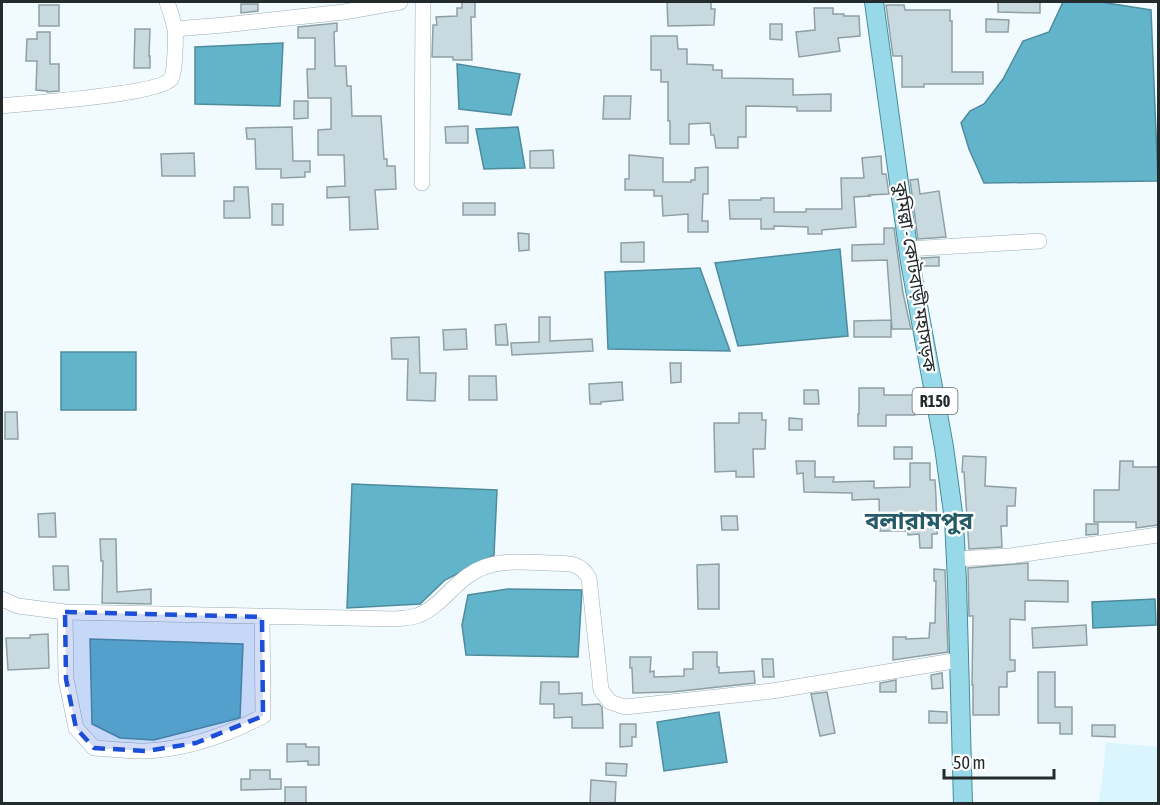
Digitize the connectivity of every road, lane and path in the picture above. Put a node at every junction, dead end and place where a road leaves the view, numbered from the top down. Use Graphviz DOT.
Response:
graph roads {
  1 [pos="167,2"];
  2 [pos="400,2"];
  3 [pos="423,2"];
  4 [pos="874,2"];
  5 [pos="175,29"];
  6 [pos="2,106"];
  7 [pos="422,183"];
  8 [pos="1039,241"];
  9 [pos="908,249"];
  10 [pos="1158,535"];
  11 [pos="956,559"];
  12 [pos="2,599"];
  13 [pos="64,612"];
  14 [pos="262,617"];
  15 [pos="959,660"];
  16 [pos="963,804"];
  1 -- 5 [label="street"];
  2 -- 5 [label="street"];
  3 -- 7 [label="street"];
  4 -- 9 [label="main road, কুমিল্লা - কোটবাড়ী মহাসড়ক / R150"];
  5 -- 6 [label="street"];
  8 -- 9 [label="street"];
  9 -- 11 [label="main road, কুমিল্লা - কোটবাড়ী মহাসড়ক / R150"];
  10 -- 11 [label="street"];
  11 -- 15 [label="main road, কুমিল্লা - কোটবাড়ী মহাসড়ক / R150"];
  12 -- 13 [label="street"];
  13 -- 14 [label="street"];
  13 -- 14 [label="street"];
  14 -- 15 [label="street"];
  15 -- 16 [label="main road, কুমিল্লা - কোটবাড়ী মহাসড়ক / R150"];
}
